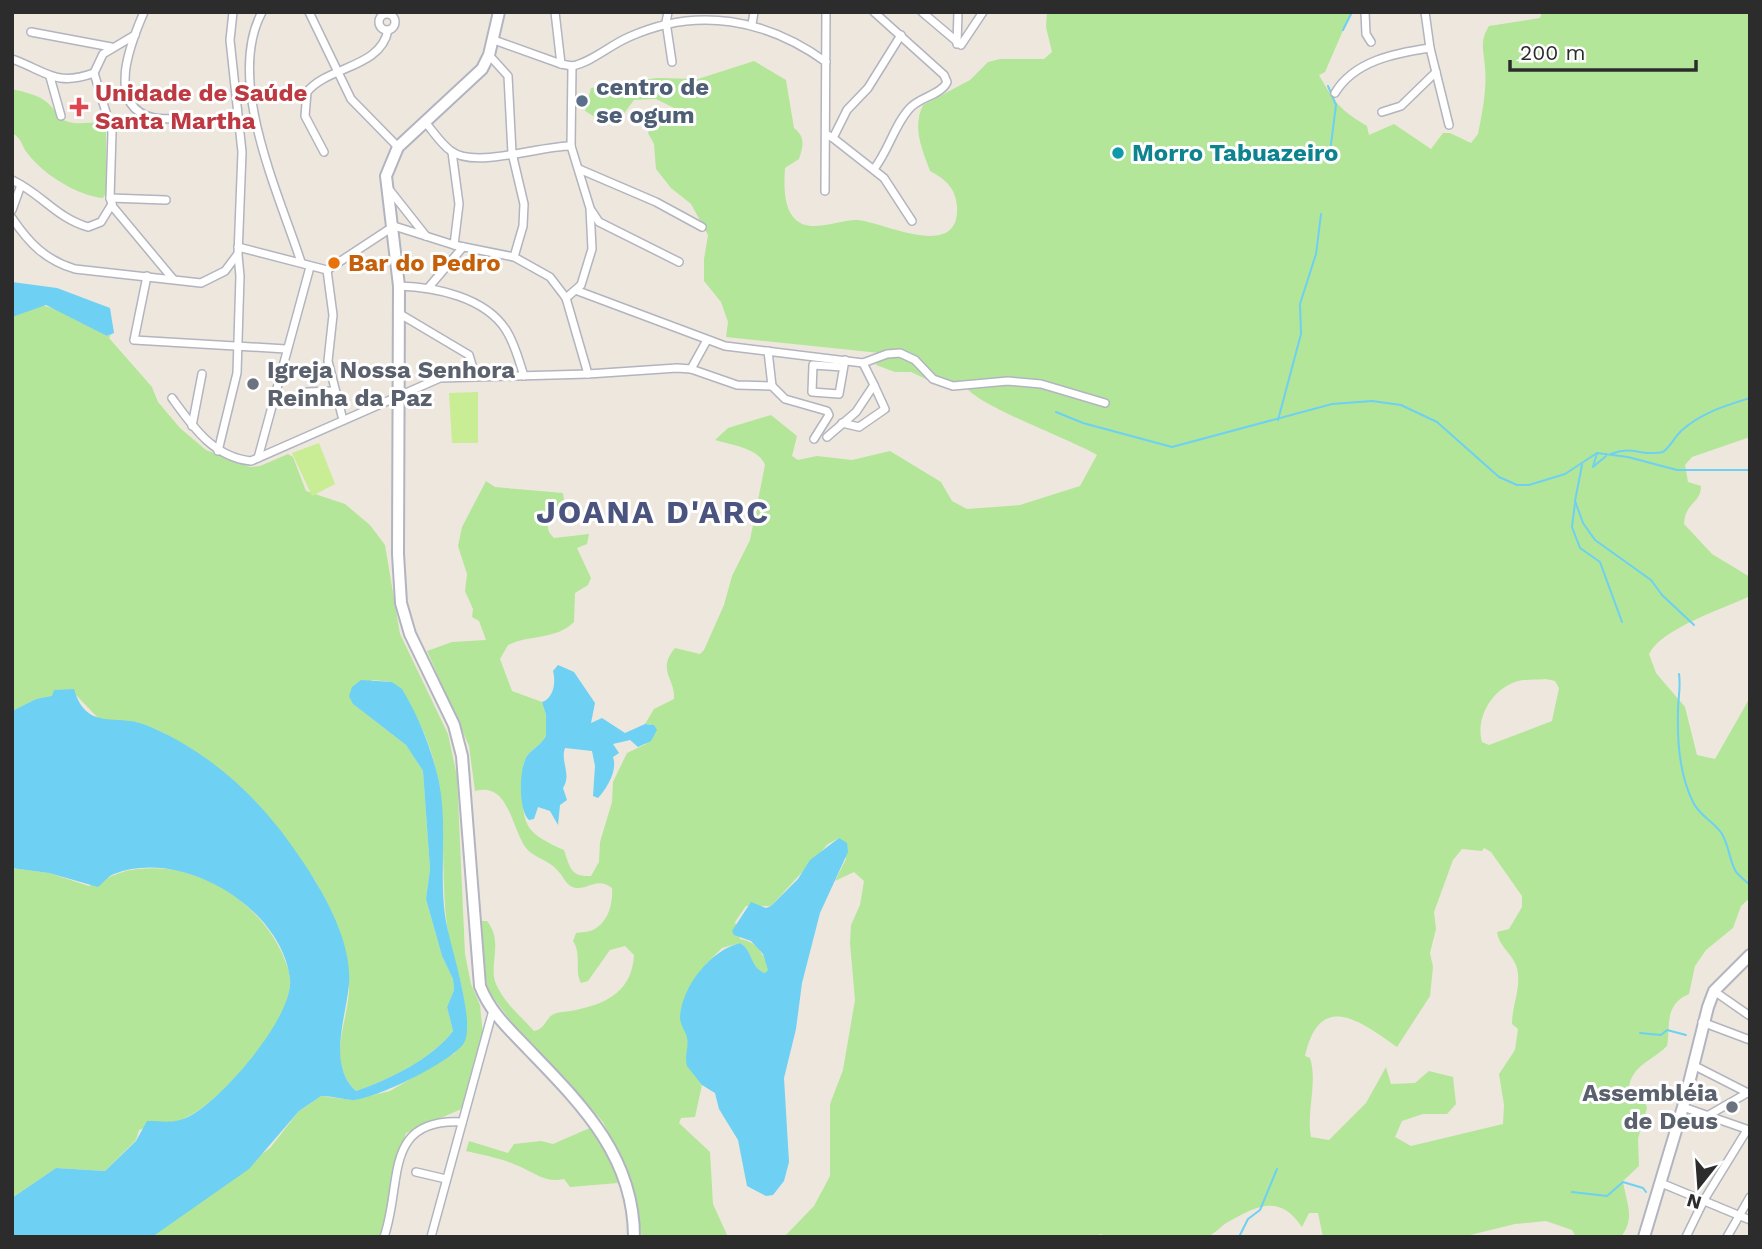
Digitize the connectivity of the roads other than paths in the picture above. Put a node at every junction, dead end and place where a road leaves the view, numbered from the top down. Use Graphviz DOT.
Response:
graph roads {
  1 [pos="233,12"];
  2 [pos="262,12"];
  3 [pos="309,12"];
  4 [pos="555,12"];
  5 [pos="668,12"];
  6 [pos="754,12"];
  7 [pos="826,12"];
  8 [pos="874,12"];
  9 [pos="922,12"];
  10 [pos="958,12"];
  11 [pos="982,12"];
  12 [pos="1364,12"];
  13 [pos="1425,12"];
  14 [pos="143,13"];
  15 [pos="499,13"];
  16 [pos="666,22"];
  17 [pos="752,24"];
  18 [pos="388,30"];
  19 [pos="31,32"];
  20 [pos="901,35"];
  21 [pos="135,36"];
  22 [pos="494,40"];
  23 [pos="1371,41"];
  24 [pos="959,44"];
  25 [pos="111,47"];
  26 [pos="1430,48"];
  27 [pos="489,55"];
  28 [pos="12,59"];
  29 [pos="672,62"];
  30 [pos="826,62"];
  31 [pos="561,64"];
  32 [pos="572,66"];
  33 [pos="1436,72"];
  34 [pos="94,73"];
  35 [pos="336,73"];
  36 [pos="50,77"];
  37 [pos="1335,93"];
  38 [pos="252,106"];
  39 [pos="239,108"];
  40 [pos="1381,112"];
  41 [pos="61,116"];
  42 [pos="187,118"];
  43 [pos="425,122"];
  44 [pos="1449,125"];
  45 [pos="830,136"];
  46 [pos="570,146"];
  47 [pos="398,148"];
  48 [pos="324,152"];
  49 [pos="452,152"];
  50 [pos="512,153"];
  51 [pos="579,169"];
  52 [pos="874,169"];
  53 [pos="12,180"];
  54 [pos="22,184"];
  55 [pos="388,187"];
  56 [pos="825,191"];
  57 [pos="166,200"];
  58 [pos="111,201"];
  59 [pos="590,208"];
  60 [pos="12,210"];
  61 [pos="12,218"];
  62 [pos="912,221"];
  63 [pos="394,226"];
  64 [pos="702,227"];
  65 [pos="427,237"];
  66 [pos="458,246"];
  67 [pos="238,251"];
  68 [pos="514,257"];
  69 [pos="301,262"];
  70 [pos="679,262"];
  71 [pos="310,267"];
  72 [pos="327,270"];
  73 [pos="147,276"];
  74 [pos="173,279"];
  75 [pos="399,286"];
  76 [pos="429,287"];
  77 [pos="578,291"];
  78 [pos="566,298"];
  79 [pos="400,314"];
  80 [pos="707,340"];
  81 [pos="237,344"];
  82 [pos="286,349"];
  83 [pos="768,351"];
  84 [pos="866,362"];
  85 [pos="844,363"];
  86 [pos="691,369"];
  87 [pos="202,374"];
  88 [pos="588,374"];
  89 [pos="475,375"];
  90 [pos="524,376"];
  91 [pos="874,385"];
  92 [pos="772,387"];
  93 [pos="333,391"];
  94 [pos="307,392"];
  95 [pos="401,394"];
  96 [pos="172,398"];
  97 [pos="1105,403"];
  98 [pos="861,405"];
  99 [pos="874,417"];
  100 [pos="343,420"];
  101 [pos="842,424"];
  102 [pos="192,426"];
  103 [pos="827,437"];
  104 [pos="814,439"];
  105 [pos="218,451"];
  106 [pos="258,458"];
  107 [pos="1750,955"];
  108 [pos="1714,991"];
  109 [pos="493,1010"];
  110 [pos="1750,1016"];
  111 [pos="1702,1022"];
  112 [pos="1750,1040"];
  113 [pos="1693,1065"];
  114 [pos="1749,1092"];
  115 [pos="1683,1107"];
  116 [pos="1707,1116"];
  117 [pos="462,1122"];
  118 [pos="1749,1130"];
  119 [pos="416,1172"];
  120 [pos="446,1180"];
  121 [pos="1661,1183"];
  122 [pos="1750,1197"];
  123 [pos="1704,1200"];
  124 [pos="1739,1215"];
  125 [pos="1750,1220"];
  126 [pos="384,1237"];
  127 [pos="431,1237"];
  128 [pos="634,1237"];
  129 [pos="1644,1237"];
  130 [pos="1686,1237"];
  131 [pos="1727,1237"];
  1 -- 39 [label="street"];
  2 -- 38 [label="street"];
  3 -- 35 [label="street"];
  4 -- 31 [label="street"];
  5 -- 16 [label="street"];
  6 -- 17 [label="street"];
  7 -- 30 [label="street"];
  8 -- 20 [label="street"];
  9 -- 24 [label="street"];
  10 -- 24 [label="street"];
  11 -- 24 [label="street"];
  12 -- 23 [label="street"];
  13 -- 26 [label="street"];
  14 -- 21 [label="street"];
  15 -- 22 [label="main road"];
  16 -- 17 [label="street"];
  16 -- 29 [label="street"];
  16 -- 32 [label="street"];
  17 -- 30 [label="street"];
  18 -- 35 [label="street"];
  19 -- 25 [label="street"];
  20 -- 45 [label="street"];
  20 -- 52 [label="street"];
  21 -- 25 [label="street"];
  21 -- 42 [label="street"];
  22 -- 27 [label="main road"];
  22 -- 31 [label="street"];
  25 -- 34 [label="street"];
  26 -- 33 [label="street"];
  26 -- 37 [label="street"];
  27 -- 43 [label="main road"];
  27 -- 50 [label="street"];
  28 -- 36 [label="street"];
  30 -- 45 [label="street"];
  31 -- 32 [label="street"];
  32 -- 46 [label="street"];
  33 -- 40 [label="street"];
  33 -- 44 [label="street"];
  34 -- 36 [label="street"];
  34 -- 58 [label="street"];
  35 -- 47 [label="street"];
  35 -- 48 [label="street"];
  36 -- 41 [label="street"];
  38 -- 39 [label="street"];
  38 -- 69 [label="street"];
  39 -- 67 [label="street"];
  43 -- 47 [label="main road"];
  43 -- 49 [label="street"];
  45 -- 52 [label="street"];
  45 -- 56 [label="street"];
  46 -- 50 [label="street"];
  46 -- 51 [label="street"];
  47 -- 55 [label="main road"];
  49 -- 50 [label="street"];
  49 -- 66 [label="street"];
  50 -- 68 [label="street"];
  51 -- 59 [label="street"];
  51 -- 64 [label="street"];
  52 -- 62 [label="street"];
  53 -- 54 [label="street"];
  54 -- 58 [label="street"];
  54 -- 60 [label="street"];
  55 -- 63 [label="main road"];
  55 -- 65 [label="street"];
  57 -- 58 [label="street"];
  58 -- 74 [label="street"];
  59 -- 70 [label="street"];
  59 -- 77 [label="street"];
  61 -- 73 [label="street"];
  63 -- 65 [label="street"];
  63 -- 72 [label="street"];
  63 -- 75 [label="main road"];
  65 -- 66 [label="street"];
  66 -- 68 [label="street"];
  66 -- 76 [label="street"];
  67 -- 69 [label="street"];
  67 -- 74 [label="street"];
  67 -- 81 [label="street"];
  68 -- 78 [label="street"];
  69 -- 71 [label="street"];
  71 -- 72 [label="street"];
  71 -- 82 [label="street"];
  72 -- 93 [label="street"];
  73 -- 74 [label="street"];
  73 -- 81 [label="street"];
  75 -- 76 [label="street"];
  75 -- 79 [label="main road"];
  76 -- 90 [label="street"];
  77 -- 78 [label="street"];
  77 -- 80 [label="street"];
  78 -- 88 [label="street"];
  79 -- 89 [label="street"];
  79 -- 95 [label="main road"];
  80 -- 83 [label="street"];
  80 -- 86 [label="street"];
  81 -- 82 [label="street"];
  81 -- 105 [label="street"];
  82 -- 106 [label="street"];
  83 -- 85 [label="street"];
  83 -- 92 [label="street"];
  84 -- 85 [label="street"];
  84 -- 91 [label="street"];
  84 -- 97 [label="street"];
  85 -- 85 [label="street"];
  86 -- 88 [label="street"];
  86 -- 92 [label="street"];
  87 -- 102 [label="street"];
  88 -- 90 [label="street"];
  89 -- 90 [label="street"];
  89 -- 95 [label="street"];
  91 -- 98 [label="street"];
  91 -- 99 [label="street"];
  92 -- 104 [label="street"];
  93 -- 94 [label="street"];
  93 -- 100 [label="street"];
  95 -- 100 [label="street"];
  95 -- 109 [label="main road"];
  96 -- 102 [label="street"];
  98 -- 99 [label="street"];
  98 -- 101 [label="street"];
  99 -- 101 [label="street"];
  100 -- 106 [label="street"];
  101 -- 103 [label="street"];
  102 -- 105 [label="street"];
  105 -- 106 [label="street"];
  107 -- 108 [label="main road"];
  108 -- 110 [label="street"];
  108 -- 111 [label="main road"];
  109 -- 117 [label="street"];
  109 -- 128 [label="main road"];
  111 -- 112 [label="street"];
  111 -- 113 [label="main road"];
  113 -- 114 [label="street"];
  113 -- 115 [label="main road"];
  114 -- 116 [label="street"];
  115 -- 116 [label="street"];
  115 -- 121 [label="main road"];
  116 -- 118 [label="street"];
  117 -- 120 [label="street"];
  117 -- 126 [label="street"];
  118 -- 123 [label="street"];
  119 -- 120 [label="street"];
  120 -- 127 [label="street"];
  121 -- 123 [label="street"];
  121 -- 129 [label="main road"];
  122 -- 124 [label="street"];
  123 -- 124 [label="street"];
  123 -- 130 [label="street"];
  124 -- 125 [label="street"];
  124 -- 131 [label="street"];
}
